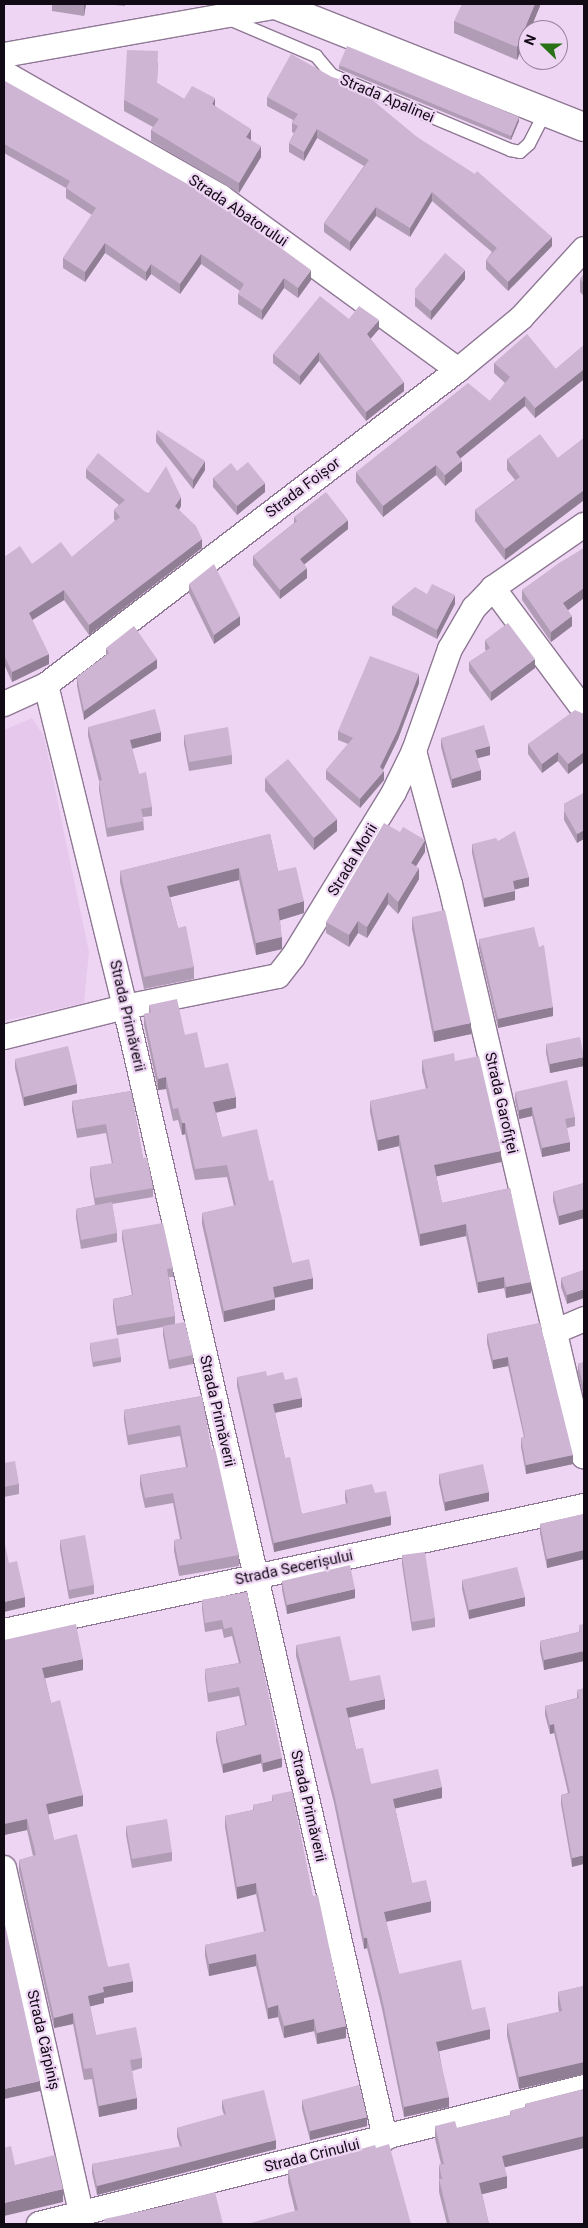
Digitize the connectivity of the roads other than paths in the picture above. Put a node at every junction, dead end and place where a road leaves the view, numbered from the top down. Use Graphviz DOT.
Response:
graph roads {
  1 [pos="276,5"];
  2 [pos="217,15"];
  3 [pos="4,55"];
  4 [pos="4,73"];
  5 [pos="545,112"];
  6 [pos="584,127"];
  7 [pos="584,249"];
  8 [pos="458,370"];
  9 [pos="584,525"];
  10 [pos="493,588"];
  11 [pos="46,685"];
  12 [pos="4,704"];
  13 [pos="584,710"];
  14 [pos="414,751"];
  15 [pos="125,1007"];
  16 [pos="4,1037"];
  17 [pos="584,1319"];
  18 [pos="554,1332"];
  19 [pos="584,1457"];
  20 [pos="584,1506"];
  21 [pos="254,1577"];
  22 [pos="4,1631"];
  23 [pos="4,1868"];
  24 [pos="584,2087"];
  25 [pos="385,2138"];
  26 [pos="82,2213"];
  27 [pos="39,2224"];
  1 -- 2 [label="street"];
  1 -- 5 [label="street"];
  2 -- 3 [label="street"];
  2 -- 5 [label="lane, Strada Apalinei"];
  4 -- 8 [label="street, Strada Abatorului"];
  5 -- 6 [label="street"];
  7 -- 8 [label="street, Strada Foișor"];
  8 -- 11 [label="street, Strada Foișor"];
  9 -- 10 [label="street, Strada Morii"];
  10 -- 13 [label="street"];
  10 -- 14 [label="street, Strada Morii"];
  11 -- 12 [label="street, Strada Foișor"];
  11 -- 15 [label="street, Strada Primăverii"];
  14 -- 15 [label="street, Strada Morii"];
  14 -- 18 [label="street, Strada Garofiței"];
  15 -- 16 [label="street, Strada Morii"];
  15 -- 21 [label="street, Strada Primăverii"];
  17 -- 18 [label="street"];
  18 -- 19 [label="street, Strada Garofiței"];
  20 -- 21 [label="street, Strada Secerișului"];
  21 -- 22 [label="street, Strada Secerișului"];
  21 -- 25 [label="street, Strada Primăverii"];
  23 -- 26 [label="street, Strada Cărpiniș"];
  24 -- 25 [label="street, Strada Crinului"];
  25 -- 26 [label="street, Strada Crinului"];
  26 -- 27 [label="street, Strada Crinului"];
}
